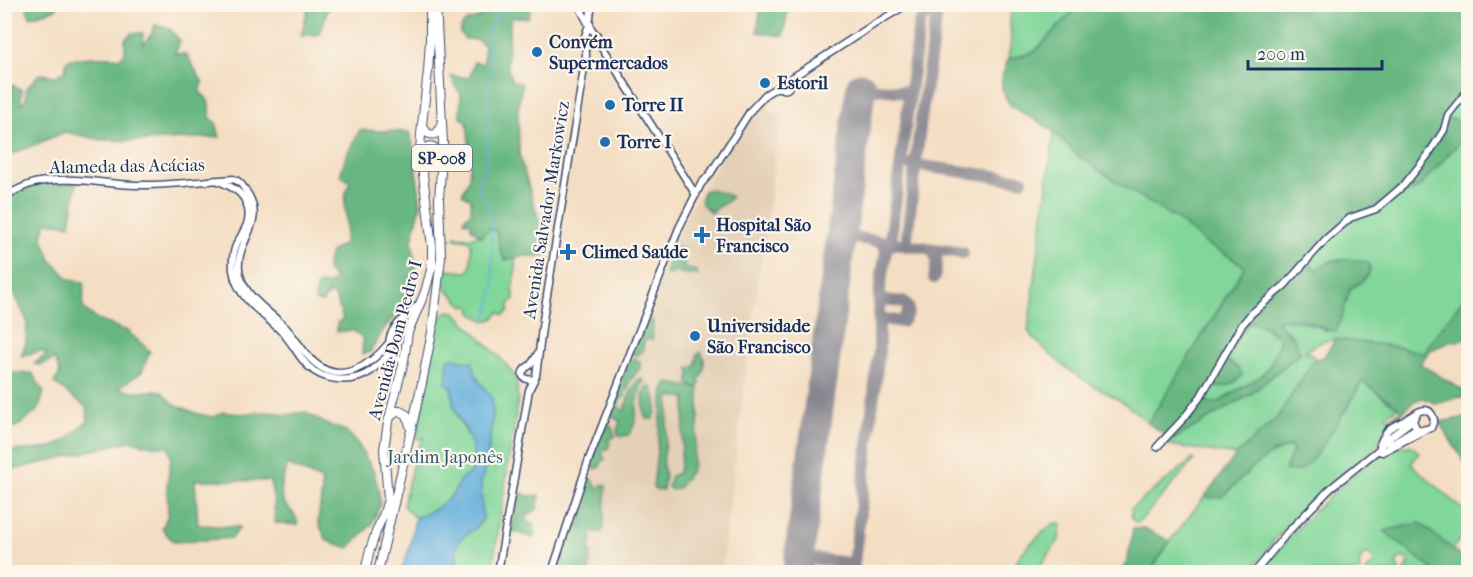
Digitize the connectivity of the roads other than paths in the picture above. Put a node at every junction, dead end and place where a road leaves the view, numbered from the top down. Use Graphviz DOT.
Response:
graph roads {
  1 [pos="430,4"];
  2 [pos="436,4"];
  3 [pos="578,4"];
  4 [pos="908,4"];
  5 [pos="591,7"];
  6 [pos="582,11"];
  7 [pos="589,24"];
  8 [pos="593,34"];
  9 [pos="586,42"];
  10 [pos="593,45"];
  11 [pos="603,48"];
  12 [pos="586,53"];
  13 [pos="1468,90"];
  14 [pos="422,122"];
  15 [pos="442,124"];
  16 [pos="420,152"];
  17 [pos="442,159"];
  18 [pos="687,181"];
  19 [pos="232,182"];
  20 [pos="701,184"];
  21 [pos="696,195"];
  22 [pos="4,197"];
  23 [pos="422,301"];
  24 [pos="389,343"];
  25 [pos="539,350"];
  26 [pos="392,352"];
  27 [pos="404,361"];
  28 [pos="528,367"];
  29 [pos="535,375"];
  30 [pos="536,390"];
  31 [pos="528,396"];
  32 [pos="1417,412"];
  33 [pos="1404,421"];
  34 [pos="388,422"];
  35 [pos="1414,423"];
  36 [pos="410,430"];
  37 [pos="1425,430"];
  38 [pos="1386,441"];
  39 [pos="1157,447"];
  40 [pos="1378,450"];
  41 [pos="365,573"];
  42 [pos="378,573"];
  43 [pos="498,573"];
  44 [pos="552,573"];
  45 [pos="1255,573"];
  1 -- 14 [label="main road, Avenida Dom Pedro I / SP-008"];
  2 -- 15 [label="main road, Avenida Dom Pedro I / SP-008"];
  3 -- 6 [label="street"];
  4 -- 20 [label="street"];
  5 -- 6 [label="street"];
  5 -- 7 [label="street"];
  6 -- 7 [label="street"];
  7 -- 8 [label="street"];
  8 -- 9 [label="street, Avenida Salvador Markowicz"];
  8 -- 10 [label="street"];
  8 -- 11 [label="street"];
  9 -- 10 [label="street"];
  9 -- 12 [label="street, Avenida Salvador Markowicz"];
  10 -- 11 [label="street"];
  10 -- 12 [label="street"];
  11 -- 18 [label="street"];
  12 -- 25 [label="street, Avenida Salvador Markowicz"];
  13 -- 39 [label="street"];
  14 -- 15 [label="main road"];
  14 -- 16 [label="main road, Avenida Dom Pedro I / SP-008"];
  15 -- 17 [label="main road, Avenida Dom Pedro I / SP-008"];
  16 -- 17 [label="main road"];
  16 -- 23 [label="main road, Avenida Dom Pedro I / SP-008"];
  17 -- 36 [label="main road, Avenida Dom Pedro I / SP-008"];
  18 -- 20 [label="street"];
  18 -- 21 [label="street"];
  19 -- 22 [label="street, Alameda das Acácias"];
  19 -- 24 [label="street"];
  19 -- 26 [label="street"];
  20 -- 21 [label="street"];
  21 -- 44 [label="street"];
  23 -- 24 [label="street"];
  23 -- 27 [label="main road, Avenida Dom Pedro I / SP-008"];
  24 -- 26 [label="street"];
  25 -- 28 [label="street"];
  25 -- 29 [label="street, Avenida Salvador Markowicz"];
  26 -- 27 [label="street"];
  27 -- 34 [label="main road, Avenida Dom Pedro I / SP-008"];
  28 -- 29 [label="street"];
  28 -- 29 [label="street"];
  29 -- 31 [label="street, Avenida Salvador Markowicz"];
  30 -- 31 [label="street"];
  31 -- 43 [label="street, Avenida Salvador Markowicz"];
  32 -- 33 [label="street"];
  32 -- 35 [label="street"];
  32 -- 37 [label="street"];
  33 -- 35 [label="street"];
  33 -- 38 [label="street"];
  34 -- 36 [label="main road"];
  34 -- 41 [label="main road, Avenida Dom Pedro I / SP-008"];
  35 -- 37 [label="street"];
  35 -- 38 [label="street"];
  36 -- 42 [label="main road, Avenida Dom Pedro I / SP-008"];
  37 -- 40 [label="street"];
  38 -- 40 [label="street"];
  40 -- 45 [label="street"];
}
